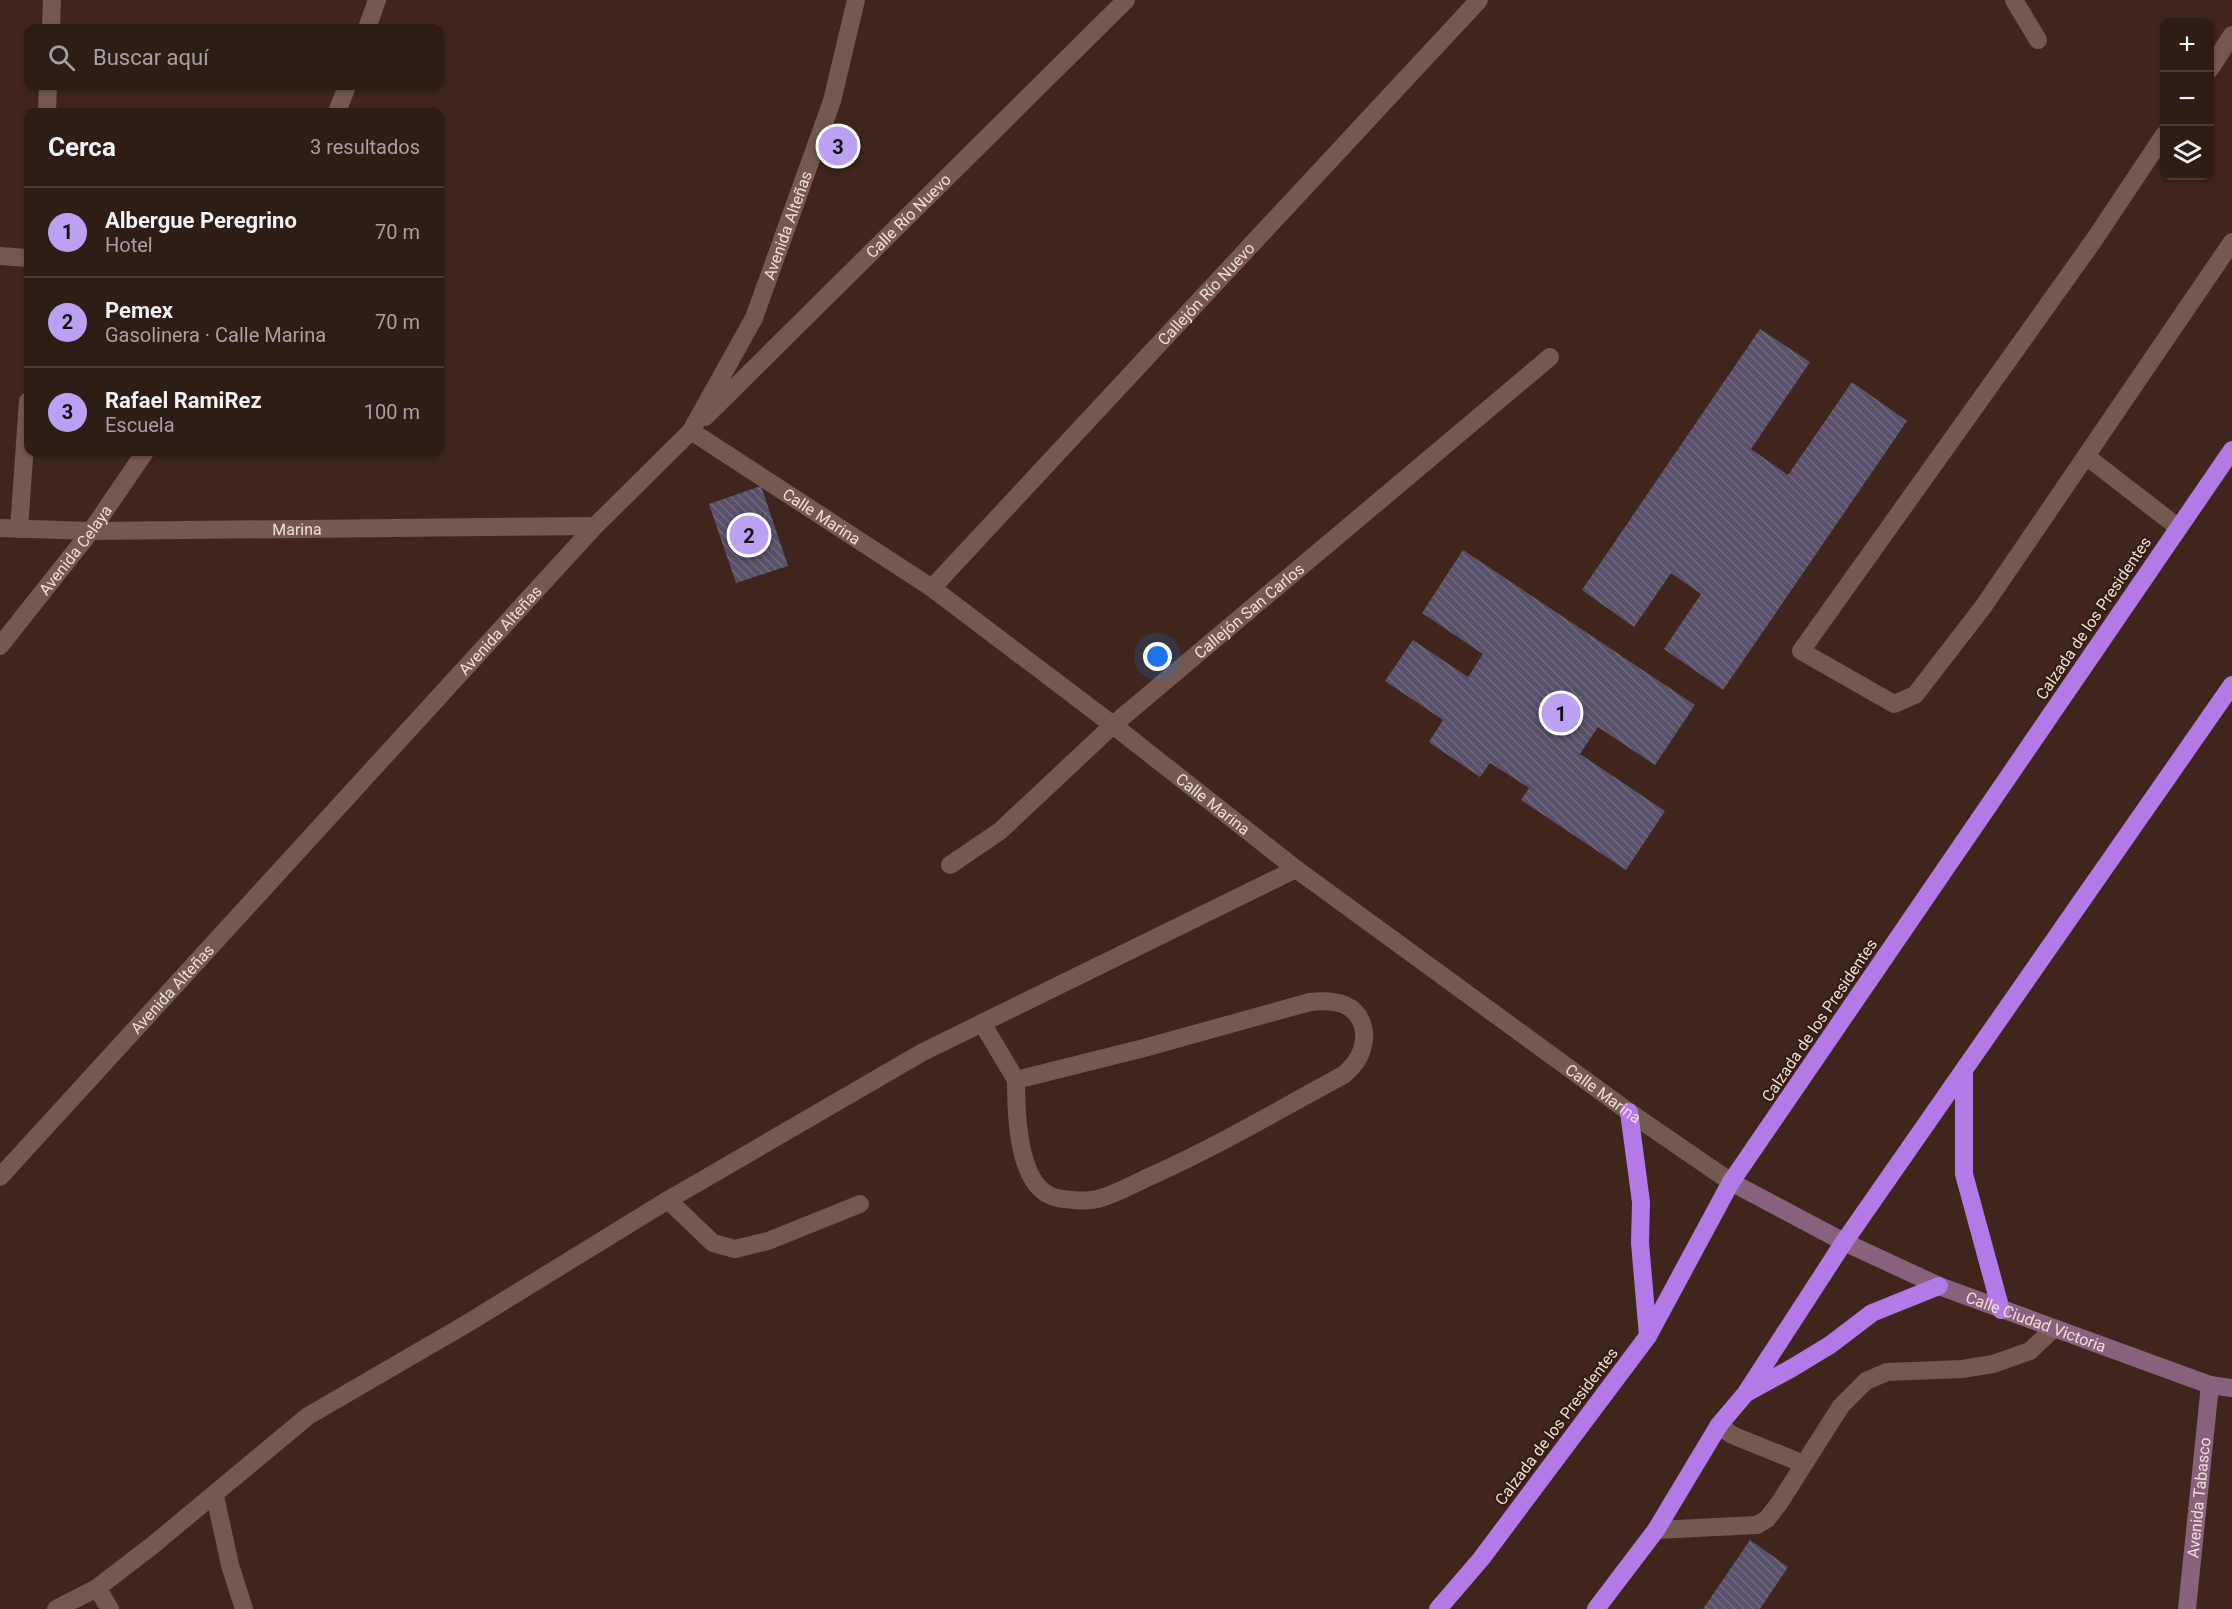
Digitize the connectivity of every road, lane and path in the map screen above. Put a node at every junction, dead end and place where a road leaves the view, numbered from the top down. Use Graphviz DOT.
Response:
graph roads {
  1 [pos="52,0"];
  2 [pos="377,0"];
  3 [pos="856,0"];
  4 [pos="1126,0"];
  5 [pos="1479,0"];
  6 [pos="2014,0"];
  7 [pos="51,24"];
  8 [pos="368,24"];
  9 [pos="2232,35"];
  10 [pos="2038,40"];
  11 [pos="2214,63"];
  12 [pos="48,90"];
  13 [pos="345,90"];
  14 [pos="46,108"];
  15 [pos="339,108"];
  16 [pos="2160,141"];
  17 [pos="2232,242"];
  18 [pos="0,256"];
  19 [pos="24,258"];
  20 [pos="1550,357"];
  21 [pos="691,431"];
  22 [pos="2232,450"];
  23 [pos="24,456"];
  24 [pos="142,456"];
  25 [pos="2086,456"];
  26 [pos="594,526"];
  27 [pos="0,528"];
  28 [pos="2179,528"];
  29 [pos="19,529"];
  30 [pos="91,531"];
  31 [pos="932,588"];
  32 [pos="0,646"];
  33 [pos="2232,685"];
  34 [pos="1113,725"];
  35 [pos="950,865"];
  36 [pos="1296,869"];
  37 [pos="982,1023"];
  38 [pos="1964,1070"];
  39 [pos="1016,1080"];
  40 [pos="1629,1112"];
  41 [pos="0,1177"];
  42 [pos="1731,1182"];
  43 [pos="668,1200"];
  44 [pos="860,1204"];
  45 [pos="1844,1242"];
  46 [pos="1939,1286"];
  47 [pos="2001,1310"];
  48 [pos="2053,1329"];
  49 [pos="1648,1336"];
  50 [pos="2210,1385"];
  51 [pos="2232,1388"];
  52 [pos="1746,1393"];
  53 [pos="1719,1425"];
  54 [pos="1804,1464"];
  55 [pos="215,1496"];
  56 [pos="1656,1530"];
  57 [pos="97,1588"];
  58 [pos="56,1609"];
  59 [pos="110,1609"];
  60 [pos="244,1609"];
  61 [pos="1438,1609"];
  62 [pos="1596,1609"];
  63 [pos="2187,1609"];
  1 -- 7 [label="street"];
  2 -- 8 [label="street"];
  3 -- 21 [label="street, Avenida Alteñas"];
  4 -- 21 [label="street, Calle Río Nuevo"];
  5 -- 31 [label="street, Callejón Río Nuevo"];
  6 -- 10 [label="street"];
  9 -- 11 [label="street"];
  12 -- 14 [label="street"];
  13 -- 15 [label="street"];
  16 -- 25 [label="street"];
  17 -- 25 [label="street"];
  18 -- 19 [label="street"];
  20 -- 34 [label="street, Callejón San Carlos"];
  21 -- 26 [label="street, Avenida Alteñas"];
  21 -- 31 [label="street, Calle Marina"];
  22 -- 28 [label="highway, Calzada de los Presidentes"];
  23 -- 29 [label="street"];
  24 -- 30 [label="street, Avenida Celaya"];
  25 -- 28 [label="street"];
  26 -- 30 [label="street, Marina"];
  26 -- 41 [label="street, Avenida Alteñas"];
  27 -- 29 [label="street, Marina"];
  28 -- 42 [label="highway, Calzada de los Presidentes"];
  29 -- 30 [label="street, Marina"];
  30 -- 32 [label="street, Avenida Celaya"];
  31 -- 34 [label="street, Calle Marina"];
  33 -- 38 [label="highway"];
  34 -- 35 [label="street, Callejón San Carlos"];
  34 -- 36 [label="street, Calle Marina"];
  36 -- 37 [label="street"];
  36 -- 40 [label="street, Calle Marina"];
  37 -- 39 [label="street"];
  37 -- 43 [label="street"];
  38 -- 45 [label="highway"];
  38 -- 47 [label="highway"];
  39 -- 39 [label="street"];
  40 -- 42 [label="street, Calle Marina"];
  40 -- 49 [label="highway"];
  42 -- 45 [label="street, Calle Ciudad Victoria"];
  42 -- 49 [label="highway, Calzada de los Presidentes"];
  43 -- 44 [label="street"];
  43 -- 55 [label="street"];
  45 -- 46 [label="street, Calle Ciudad Victoria"];
  45 -- 52 [label="highway"];
  46 -- 47 [label="street, Calle Ciudad Victoria"];
  46 -- 52 [label="highway"];
  47 -- 48 [label="street, Calle Ciudad Victoria"];
  48 -- 50 [label="street, Calle Ciudad Victoria"];
  48 -- 54 [label="street"];
  49 -- 61 [label="highway, Calzada de los Presidentes"];
  50 -- 51 [label="street, Calle Ciudad Victoria"];
  50 -- 63 [label="street, Avenida Tabasco"];
  52 -- 53 [label="highway"];
  53 -- 54 [label="street"];
  53 -- 56 [label="highway"];
  54 -- 56 [label="street"];
  55 -- 57 [label="street"];
  55 -- 60 [label="street"];
  56 -- 62 [label="highway"];
  57 -- 58 [label="street"];
  57 -- 59 [label="street"];
}
